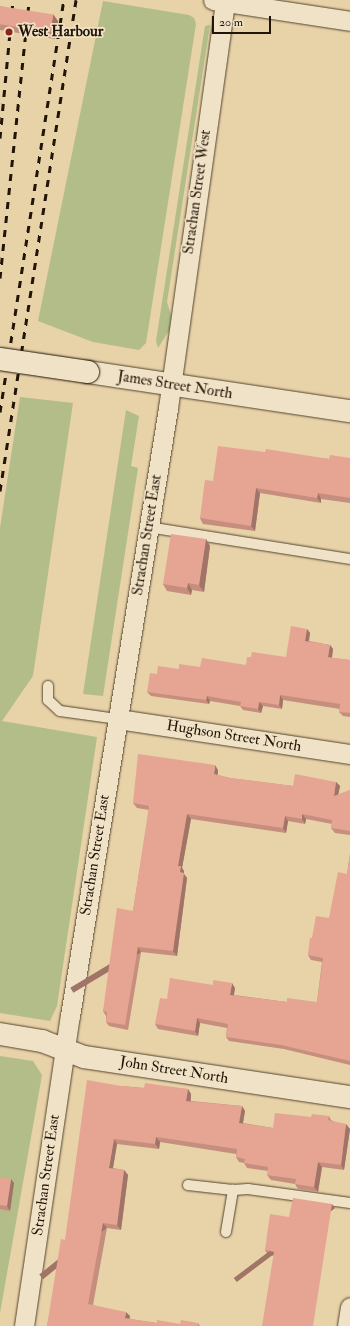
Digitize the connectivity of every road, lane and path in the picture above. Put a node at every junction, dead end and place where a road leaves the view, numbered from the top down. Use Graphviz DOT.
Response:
graph roads {
  1 [pos="220,1"];
  2 [pos="350,21"];
  3 [pos="0,359"];
  4 [pos="171,384"];
  5 [pos="350,411"];
  6 [pos="148,527"];
  7 [pos="350,559"];
  8 [pos="48,686"];
  9 [pos="118,719"];
  10 [pos="350,754"];
  11 [pos="0,1034"];
  12 [pos="65,1051"];
  13 [pos="350,1097"];
  14 [pos="188,1184"];
  15 [pos="233,1190"];
  16 [pos="350,1203"];
  17 [pos="226,1232"];
  18 [pos="350,1307"];
  19 [pos="24,1326"];
  20 [pos="347,1326"];
  1 -- 2 [label="street"];
  1 -- 4 [label="street, Strachan Street West"];
  3 -- 4 [label="main road, James Street North, bridge"];
  4 -- 5 [label="main road, James Street North"];
  4 -- 6 [label="street, Strachan Street East"];
  6 -- 7 [label="lane"];
  6 -- 9 [label="street, Strachan Street East"];
  8 -- 9 [label="lane"];
  9 -- 10 [label="street, Hughson Street North"];
  9 -- 12 [label="street, Strachan Street East"];
  11 -- 12 [label="main road, John Street North"];
  12 -- 13 [label="main road, John Street North"];
  12 -- 19 [label="street, Strachan Street East"];
  14 -- 15 [label="lane"];
  15 -- 16 [label="lane"];
  15 -- 17 [label="lane"];
  18 -- 20 [label="street"];
}
